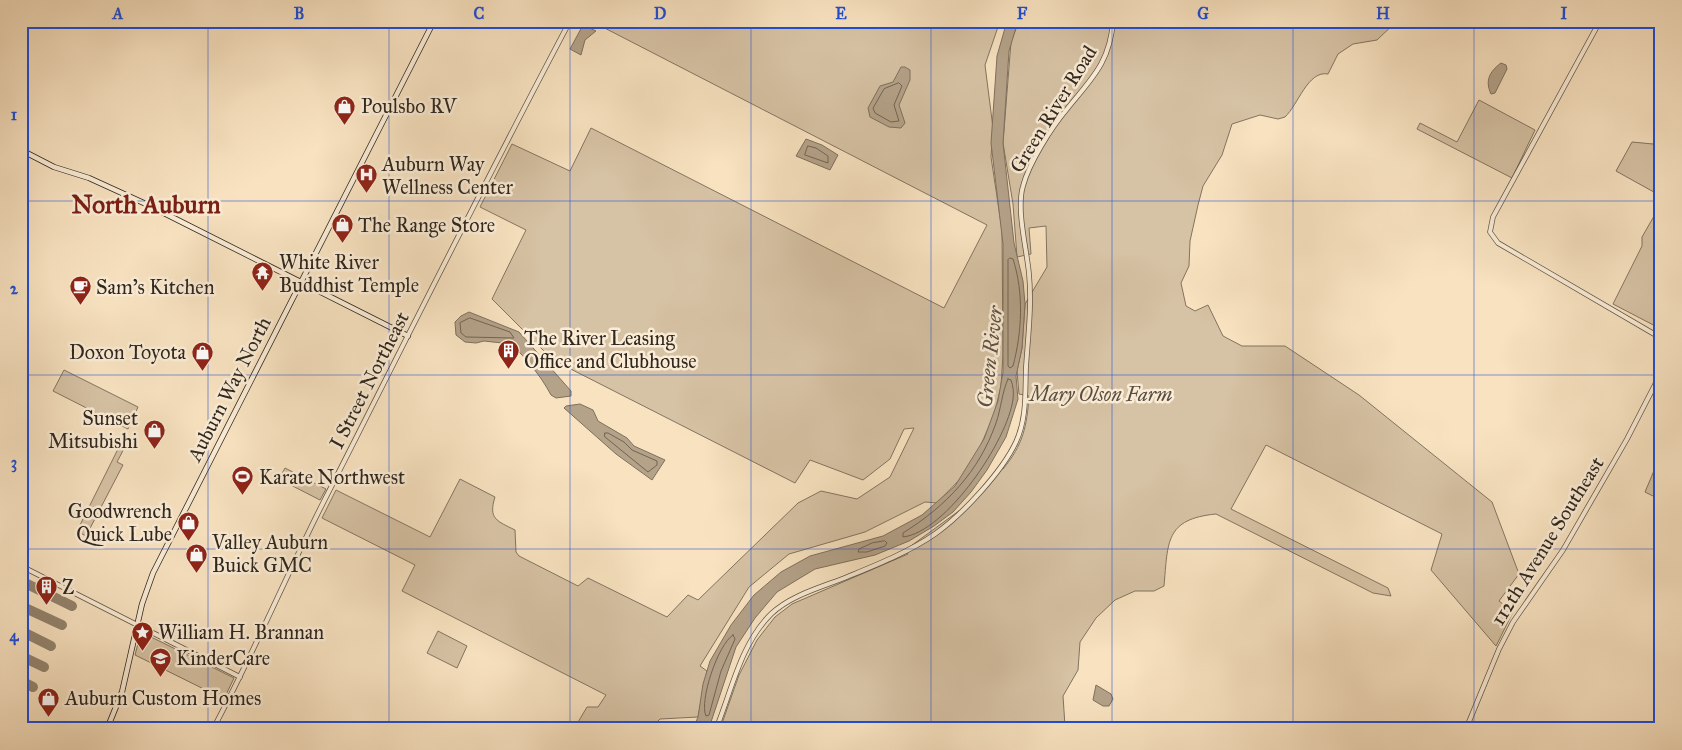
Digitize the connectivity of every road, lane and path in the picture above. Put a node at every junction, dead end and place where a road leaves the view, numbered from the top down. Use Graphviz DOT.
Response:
graph roads {
  1 [pos="434,21"];
  2 [pos="570,21"];
  3 [pos="1113,21"];
  4 [pos="1600,21"];
  5 [pos="21,150"];
  6 [pos="300,281"];
  7 [pos="408,336"];
  8 [pos="1661,338"];
  9 [pos="1661,373"];
  10 [pos="21,566"];
  11 [pos="137,625"];
  12 [pos="240,677"];
  13 [pos="107,729"];
  14 [pos="213,729"];
  15 [pos="716,729"];
  16 [pos="1466,729"];
  1 -- 6 [label="main road, Auburn Way North"];
  2 -- 7 [label="street, I Street Northeast"];
  3 -- 15 [label="street, Green River Road"];
  4 -- 8 [label="street"];
  5 -- 6 [label="main road"];
  6 -- 7 [label="main road"];
  6 -- 11 [label="main road, Auburn Way North"];
  7 -- 12 [label="street, I Street Northeast"];
  9 -- 16 [label="street, 112th Avenue Southeast"];
  10 -- 11 [label="street"];
  11 -- 12 [label="street"];
  11 -- 13 [label="main road, Auburn Way North"];
  12 -- 14 [label="street, I Street Northeast"];
}
